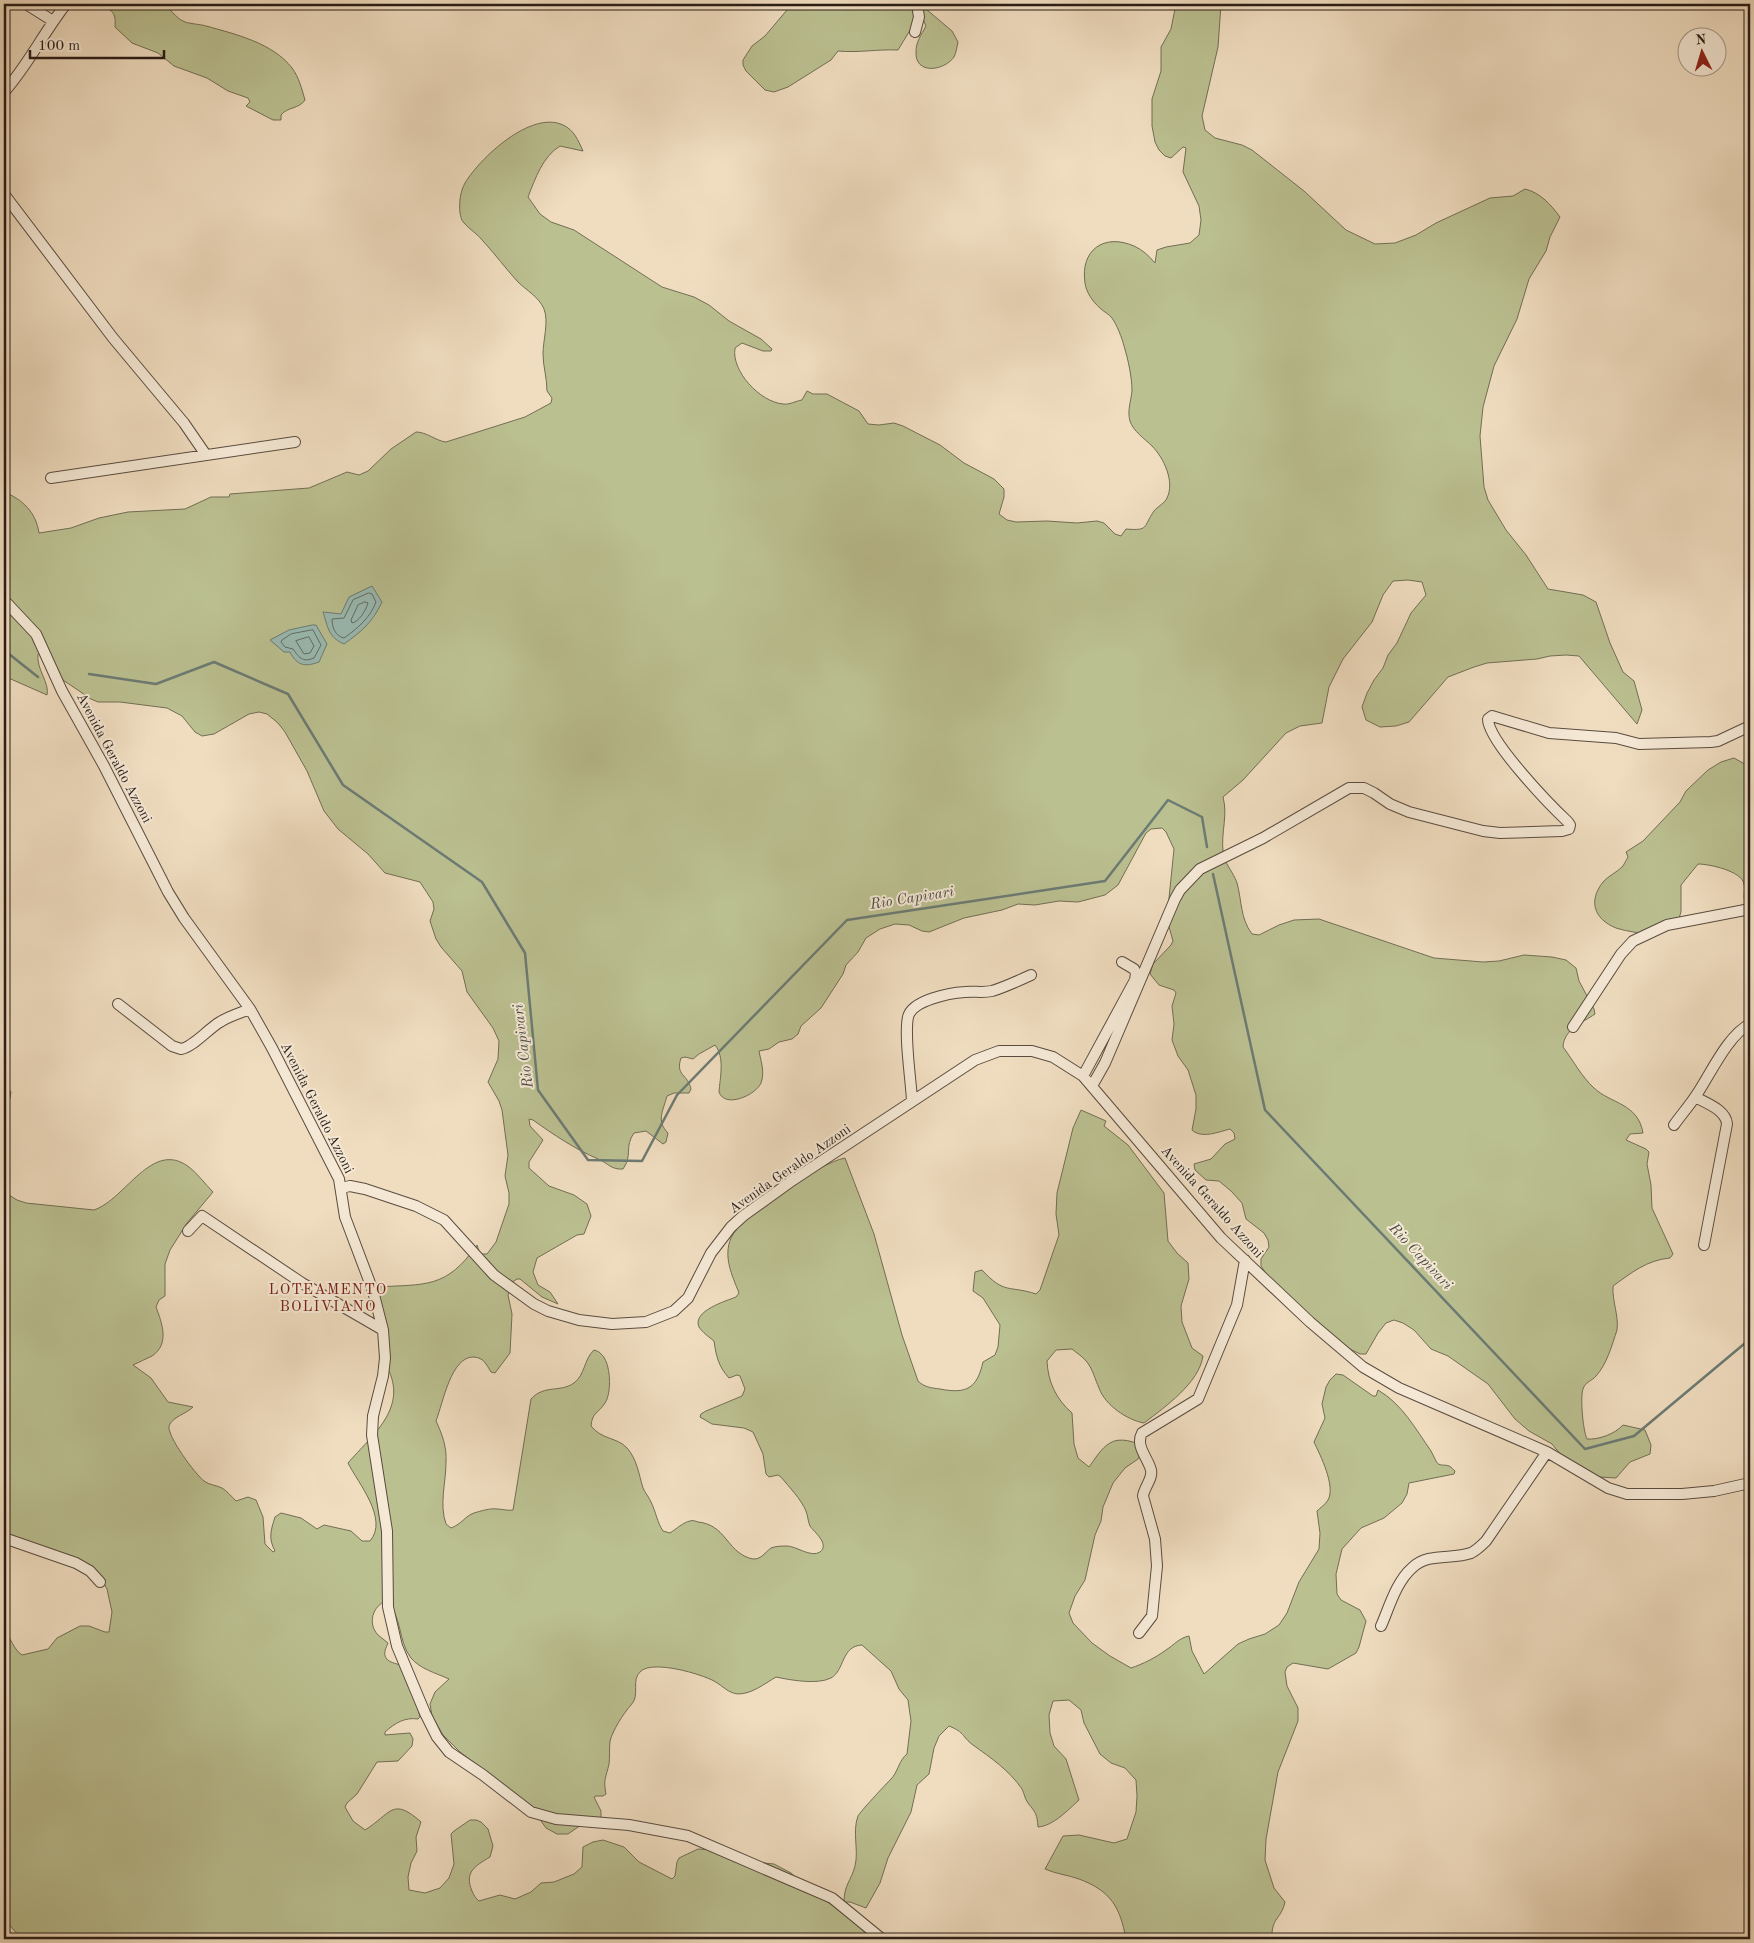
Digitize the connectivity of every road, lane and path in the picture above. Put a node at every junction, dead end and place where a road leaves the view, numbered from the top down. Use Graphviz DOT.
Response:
graph roads {
  1 [pos="26,4"];
  2 [pos="66,4"];
  3 [pos="918,4"];
  4 [pos="52,21"];
  5 [pos="915,32"];
  6 [pos="4,92"];
  7 [pos="4,194"];
  8 [pos="295,442"];
  9 [pos="206,455"];
  10 [pos="51,478"];
  11 [pos="4,600"];
  12 [pos="1750,726"];
  13 [pos="1750,909"];
  14 [pos="1122,962"];
  15 [pos="1031,975"];
  16 [pos="118,1004"];
  17 [pos="250,1009"];
  18 [pos="1750,1024"];
  19 [pos="1573,1027"];
  20 [pos="1083,1076"];
  21 [pos="1092,1086"];
  22 [pos="1695,1097"];
  23 [pos="912,1101"];
  24 [pos="1674,1125"];
  25 [pos="341,1188"];
  26 [pos="188,1231"];
  27 [pos="1704,1245"];
  28 [pos="1245,1260"];
  29 [pos="383,1330"];
  30 [pos="1547,1452"];
  31 [pos="1750,1483"];
  32 [pos="4,1538"];
  33 [pos="100,1582"];
  34 [pos="1381,1626"];
  35 [pos="1139,1633"];
  36 [pos="882,1939"];
  1 -- 4 [label="street"];
  2 -- 4 [label="street"];
  3 -- 5 [label="street"];
  4 -- 6 [label="street"];
  7 -- 9 [label="street"];
  8 -- 9 [label="street"];
  9 -- 10 [label="street"];
  11 -- 17 [label="street, Avenida Geraldo Azzoni"];
  12 -- 21 [label="street"];
  13 -- 19 [label="street"];
  14 -- 20 [label="street"];
  15 -- 23 [label="street"];
  16 -- 17 [label="street"];
  17 -- 25 [label="street, Avenida Geraldo Azzoni"];
  18 -- 22 [label="street"];
  20 -- 21 [label="street, Avenida Geraldo Azzoni"];
  20 -- 23 [label="street, Avenida Geraldo Azzoni"];
  21 -- 28 [label="street, Avenida Geraldo Azzoni"];
  22 -- 24 [label="street"];
  22 -- 27 [label="street"];
  23 -- 25 [label="street, Avenida Geraldo Azzoni"];
  25 -- 29 [label="street"];
  26 -- 29 [label="street"];
  28 -- 30 [label="street, Avenida Geraldo Azzoni"];
  28 -- 35 [label="street"];
  29 -- 36 [label="street"];
  30 -- 31 [label="street, Avenida Geraldo Azzoni"];
  30 -- 34 [label="street"];
  32 -- 33 [label="street"];
}
